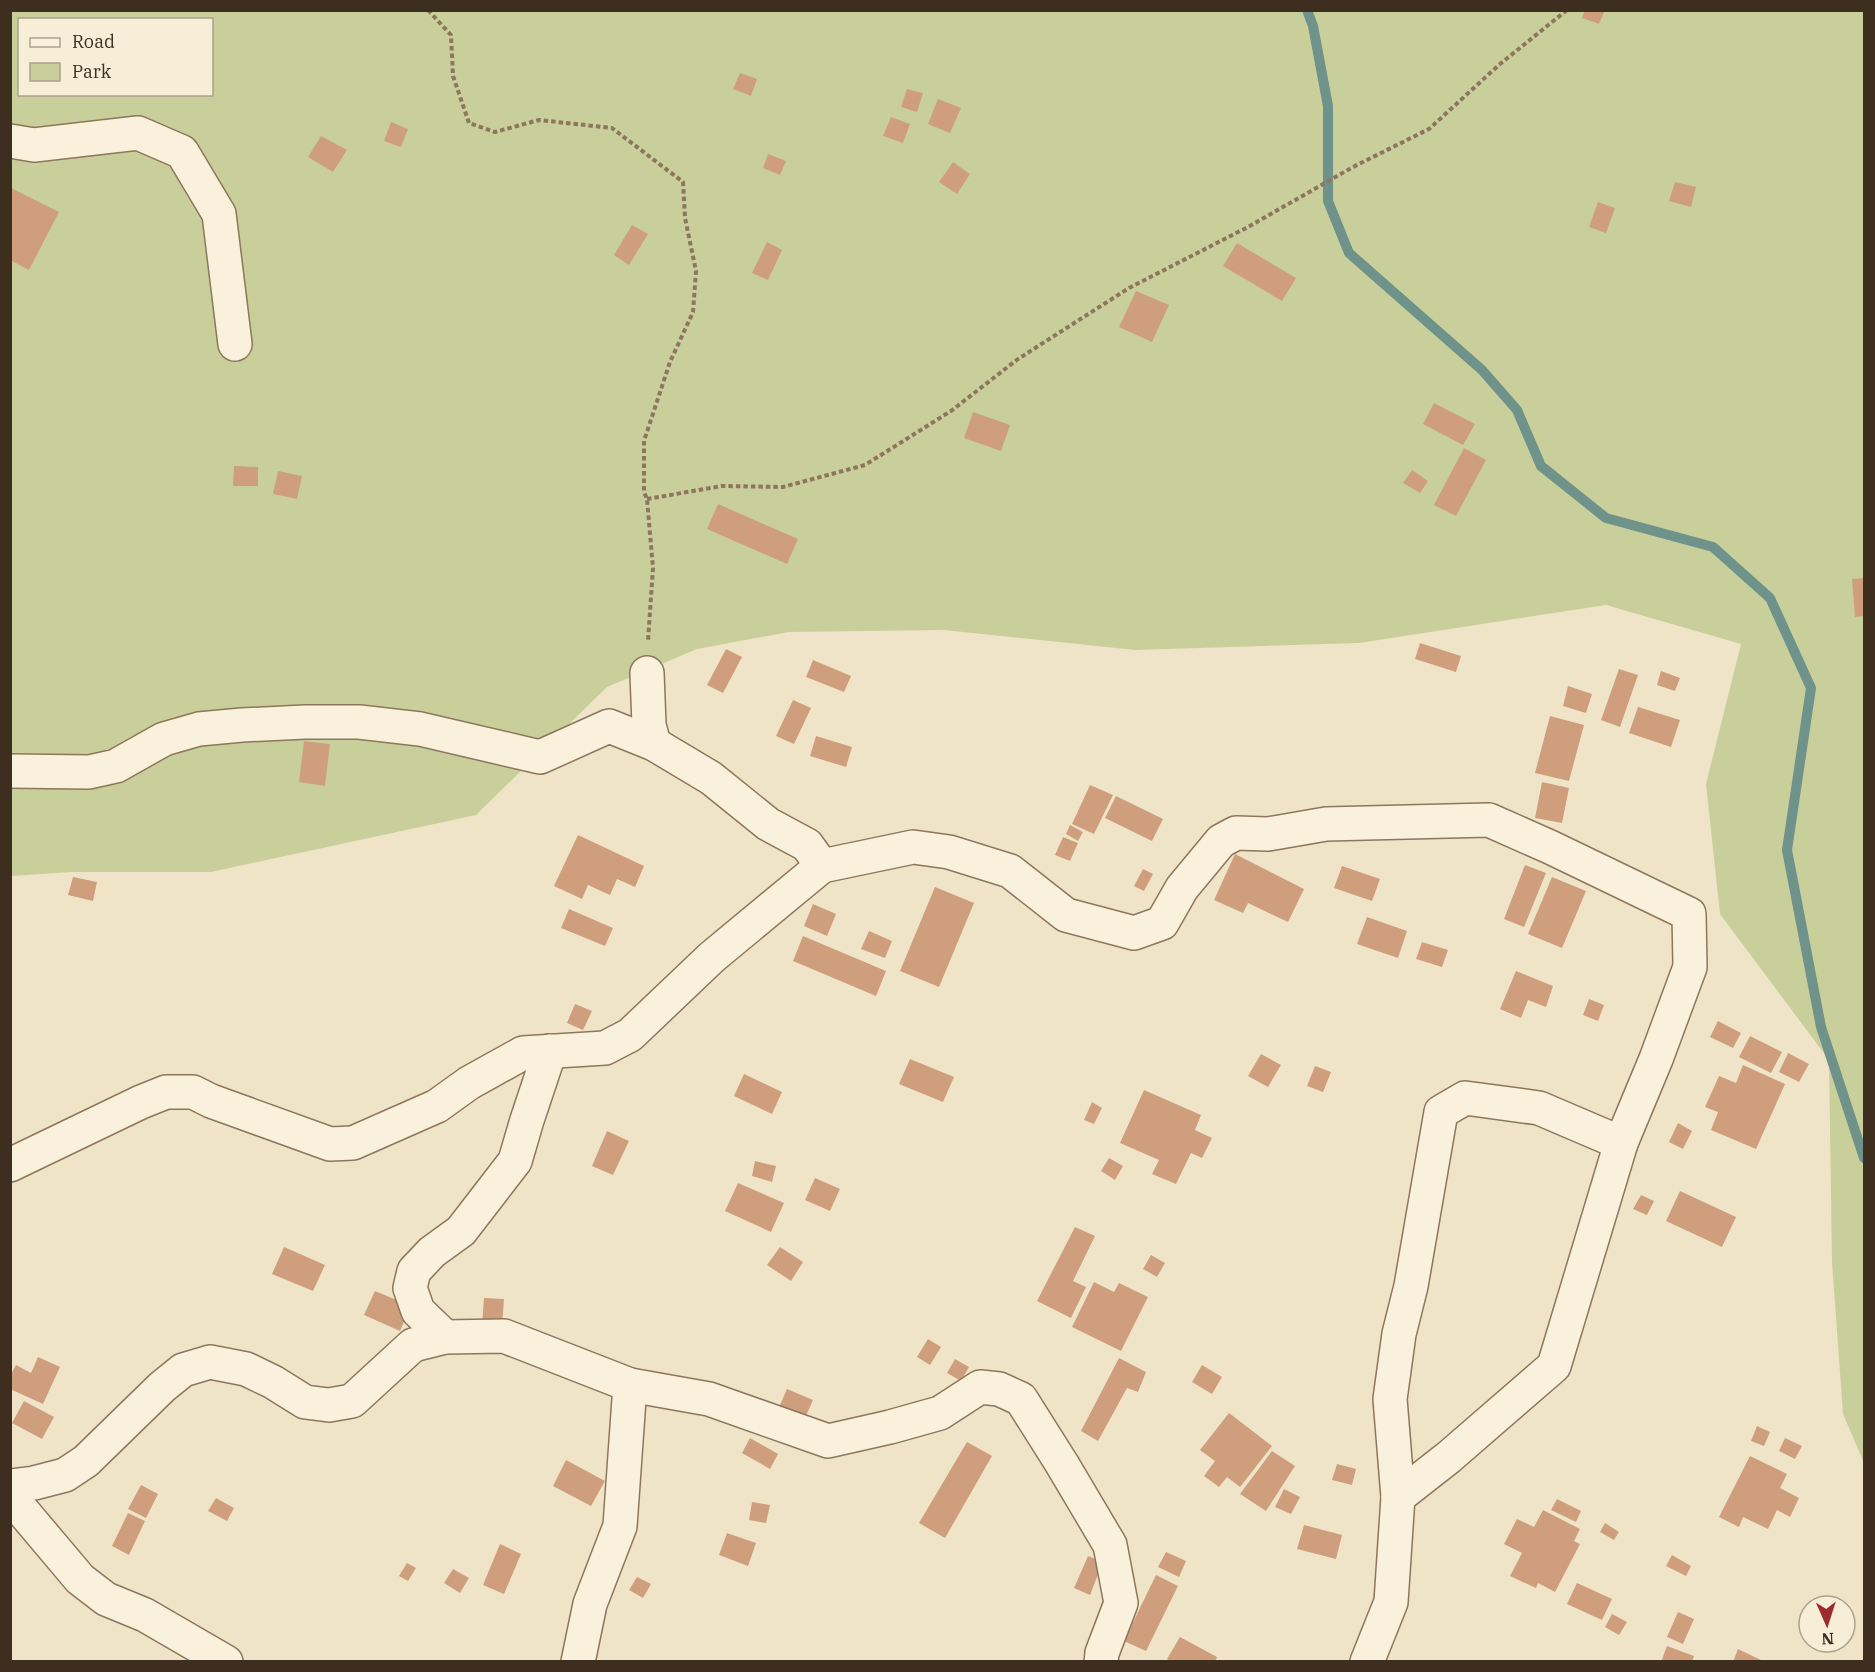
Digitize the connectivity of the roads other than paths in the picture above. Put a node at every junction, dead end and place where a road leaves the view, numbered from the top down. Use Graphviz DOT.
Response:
graph roads {
  1 [pos="10,141"];
  2 [pos="235,344"];
  3 [pos="647,673"];
  4 [pos="654,744"];
  5 [pos="10,771"];
  6 [pos="822,866"];
  7 [pos="550,1051"];
  8 [pos="1621,1143"];
  9 [pos="10,1165"];
  10 [pos="445,1337"];
  11 [pos="630,1385"];
  12 [pos="10,1486"];
  13 [pos="10,1496"];
  14 [pos="1398,1497"];
  15 [pos="226,1662"];
  16 [pos="578,1662"];
  17 [pos="1101,1662"];
  18 [pos="1367,1662"];
  1 -- 2 [label="street"];
  3 -- 4 [label="street"];
  4 -- 5 [label="street"];
  4 -- 6 [label="street"];
  6 -- 7 [label="street"];
  6 -- 8 [label="street"];
  7 -- 9 [label="street"];
  7 -- 10 [label="street"];
  8 -- 14 [label="street"];
  8 -- 14 [label="street"];
  10 -- 11 [label="street"];
  10 -- 12 [label="street"];
  11 -- 16 [label="street"];
  11 -- 17 [label="street"];
  13 -- 15 [label="street"];
  14 -- 18 [label="street"];
}
